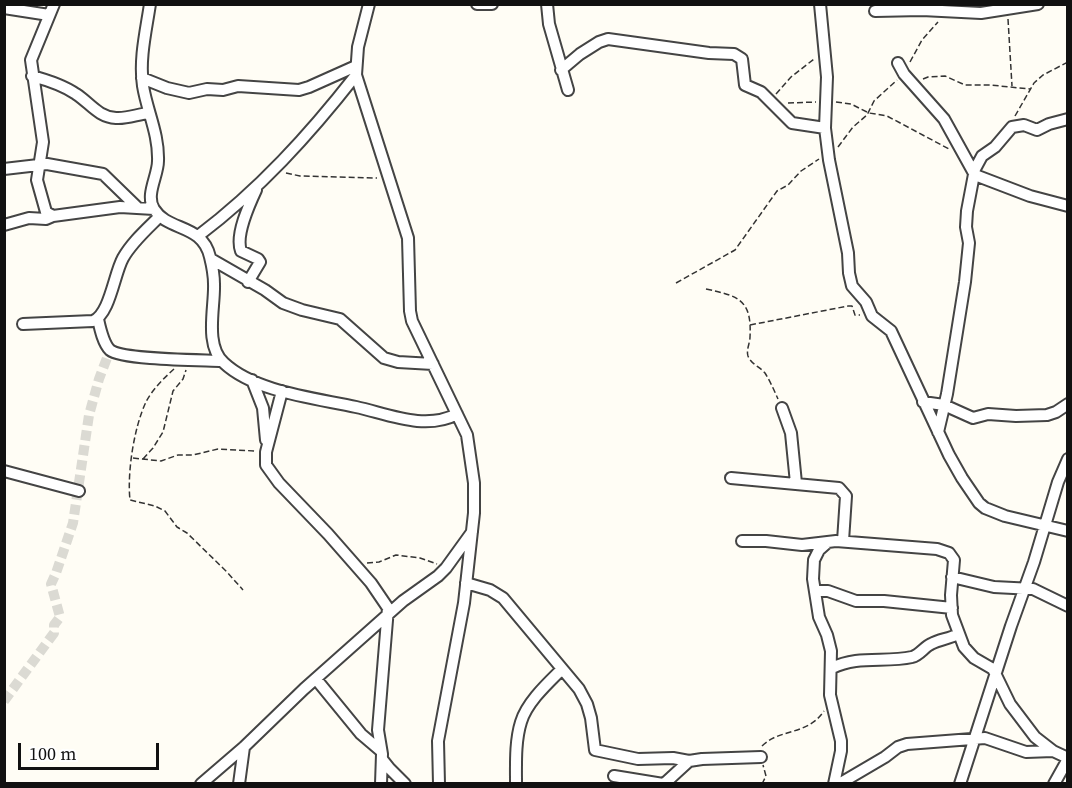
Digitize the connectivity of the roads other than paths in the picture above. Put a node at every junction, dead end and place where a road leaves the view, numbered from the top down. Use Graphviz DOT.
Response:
graph roads {
  1 [pos="54,4"];
  2 [pos="150,4"];
  3 [pos="369,4"];
  4 [pos="477,4"];
  5 [pos="492,4"];
  6 [pos="547,4"];
  7 [pos="820,4"];
  8 [pos="1038,4"];
  9 [pos="4,8"];
  10 [pos="875,11"];
  11 [pos="49,15"];
  12 [pos="898,63"];
  13 [pos="561,70"];
  14 [pos="356,71"];
  15 [pos="32,75"];
  16 [pos="142,78"];
  17 [pos="568,90"];
  18 [pos="149,113"];
  19 [pos="1068,120"];
  20 [pos="825,128"];
  21 [pos="39,165"];
  22 [pos="4,169"];
  23 [pos="974,175"];
  24 [pos="257,187"];
  25 [pos="1068,206"];
  26 [pos="138,208"];
  27 [pos="157,212"];
  28 [pos="53,216"];
  29 [pos="4,225"];
  30 [pos="198,236"];
  31 [pos="211,259"];
  32 [pos="248,282"];
  33 [pos="98,319"];
  34 [pos="23,324"];
  35 [pos="222,361"];
  36 [pos="433,364"];
  37 [pos="252,380"];
  38 [pos="282,391"];
  39 [pos="923,402"];
  40 [pos="1068,404"];
  41 [pos="944,405"];
  42 [pos="782,408"];
  43 [pos="457,414"];
  44 [pos="938,432"];
  45 [pos="266,452"];
  46 [pos="1068,459"];
  47 [pos="4,471"];
  48 [pos="731,478"];
  49 [pos="796,483"];
  50 [pos="79,491"];
  51 [pos="1044,526"];
  52 [pos="1068,531"];
  53 [pos="472,532"];
  54 [pos="742,541"];
  55 [pos="843,541"];
  56 [pos="828,542"];
  57 [pos="952,577"];
  58 [pos="466,583"];
  59 [pos="1024,588"];
  60 [pos="815,591"];
  61 [pos="1068,606"];
  62 [pos="952,608"];
  63 [pos="389,614"];
  64 [pos="958,634"];
  65 [pos="832,668"];
  66 [pos="562,669"];
  67 [pos="996,675"];
  68 [pos="316,679"];
  69 [pos="975,739"];
  70 [pos="244,747"];
  71 [pos="1053,751"];
  72 [pos="382,755"];
  73 [pos="761,757"];
  74 [pos="1068,758"];
  75 [pos="689,761"];
  76 [pos="1064,775"];
  77 [pos="614,776"];
  78 [pos="201,783"];
  79 [pos="239,783"];
  80 [pos="381,783"];
  81 [pos="405,783"];
  82 [pos="439,783"];
  83 [pos="516,783"];
  84 [pos="664,783"];
  85 [pos="834,783"];
  86 [pos="839,783"];
  87 [pos="960,783"];
  88 [pos="1054,783"];
  1 -- 11 [label="street"];
  2 -- 16 [label="street"];
  3 -- 14 [label="street"];
  4 -- 5 [label="street"];
  6 -- 13 [label="street"];
  7 -- 20 [label="street"];
  8 -- 10 [label="street"];
  9 -- 11 [label="street"];
  11 -- 15 [label="street"];
  12 -- 23 [label="street"];
  13 -- 17 [label="street"];
  13 -- 20 [label="street"];
  14 -- 16 [label="street"];
  14 -- 24 [label="street"];
  14 -- 36 [label="street"];
  15 -- 18 [label="street"];
  15 -- 21 [label="street"];
  16 -- 18 [label="street"];
  18 -- 27 [label="street"];
  19 -- 23 [label="street"];
  20 -- 39 [label="street"];
  21 -- 22 [label="street"];
  21 -- 26 [label="street"];
  21 -- 28 [label="street"];
  23 -- 25 [label="street"];
  23 -- 41 [label="street"];
  24 -- 30 [label="street"];
  24 -- 32 [label="street"];
  26 -- 27 [label="street"];
  26 -- 28 [label="street"];
  27 -- 30 [label="street"];
  27 -- 33 [label="street"];
  28 -- 29 [label="street"];
  30 -- 31 [label="street"];
  31 -- 32 [label="street"];
  31 -- 35 [label="street"];
  32 -- 36 [label="street"];
  33 -- 34 [label="street"];
  33 -- 35 [label="street"];
  35 -- 37 [label="street"];
  36 -- 43 [label="street"];
  37 -- 38 [label="street"];
  37 -- 45 [label="street"];
  38 -- 43 [label="street"];
  38 -- 45 [label="street"];
  39 -- 41 [label="street"];
  39 -- 44 [label="street"];
  40 -- 41 [label="street"];
  41 -- 44 [label="street"];
  42 -- 49 [label="street"];
  43 -- 53 [label="street"];
  44 -- 51 [label="street"];
  45 -- 63 [label="street"];
  46 -- 51 [label="street"];
  47 -- 50 [label="street"];
  48 -- 49 [label="street"];
  49 -- 55 [label="street"];
  51 -- 52 [label="street"];
  51 -- 59 [label="street"];
  53 -- 58 [label="street"];
  53 -- 63 [label="street"];
  54 -- 56 [label="street"];
  55 -- 56 [label="street"];
  55 -- 57 [label="street"];
  56 -- 60 [label="street"];
  57 -- 59 [label="street"];
  57 -- 62 [label="street"];
  58 -- 66 [label="street"];
  58 -- 82 [label="street"];
  59 -- 61 [label="street"];
  59 -- 67 [label="street"];
  60 -- 62 [label="street"];
  60 -- 65 [label="street"];
  62 -- 64 [label="street"];
  63 -- 68 [label="street"];
  63 -- 72 [label="street"];
  64 -- 65 [label="street"];
  64 -- 67 [label="street"];
  65 -- 85 [label="street"];
  66 -- 75 [label="street"];
  66 -- 83 [label="street"];
  67 -- 69 [label="street"];
  67 -- 71 [label="street"];
  68 -- 70 [label="street"];
  68 -- 72 [label="street"];
  69 -- 71 [label="street"];
  69 -- 86 [label="street"];
  69 -- 87 [label="street"];
  70 -- 78 [label="street"];
  70 -- 79 [label="street"];
  71 -- 74 [label="street"];
  72 -- 80 [label="street"];
  72 -- 81 [label="street"];
  73 -- 75 [label="street"];
  74 -- 76 [label="street"];
  75 -- 84 [label="street"];
  76 -- 88 [label="street"];
  77 -- 84 [label="street"];
}
